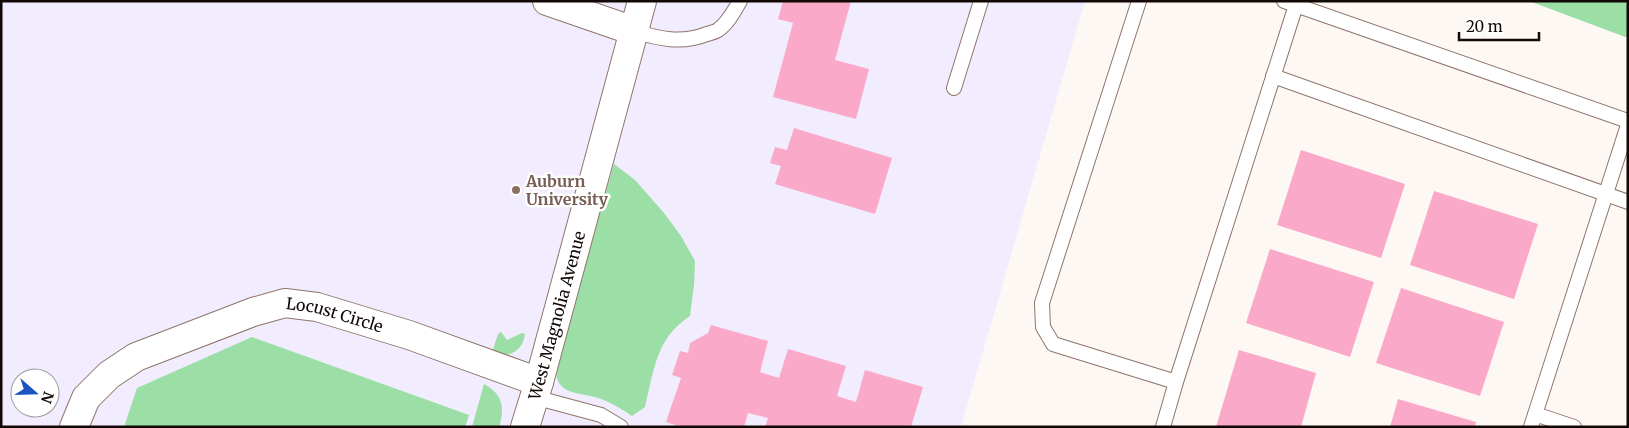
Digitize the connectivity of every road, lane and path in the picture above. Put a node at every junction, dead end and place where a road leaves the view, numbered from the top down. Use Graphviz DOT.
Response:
graph roads {
  1 [pos="547,1"];
  2 [pos="642,1"];
  3 [pos="740,1"];
  4 [pos="980,1"];
  5 [pos="1140,1"];
  6 [pos="1290,3"];
  7 [pos="634,31"];
  8 [pos="1273,76"];
  9 [pos="954,88"];
  10 [pos="1628,121"];
  11 [pos="1628,125"];
  12 [pos="1606,194"];
  13 [pos="1628,202"];
  14 [pos="1176,382"];
  15 [pos="537,390"];
  16 [pos="1533,420"];
  17 [pos="74,427"];
  18 [pos="525,427"];
  19 [pos="621,427"];
  20 [pos="1162,427"];
  21 [pos="1574,427"];
  1 -- 7 [label="street"];
  2 -- 7 [label="street, West Magnolia Avenue"];
  3 -- 7 [label="lane"];
  4 -- 9 [label="lane"];
  5 -- 14 [label="lane"];
  6 -- 8 [label="lane"];
  6 -- 10 [label="lane"];
  7 -- 15 [label="street, West Magnolia Avenue"];
  8 -- 12 [label="lane"];
  8 -- 14 [label="lane"];
  11 -- 12 [label="lane"];
  12 -- 13 [label="lane"];
  12 -- 16 [label="lane"];
  14 -- 20 [label="lane"];
  15 -- 17 [label="street, Locust Circle"];
  15 -- 18 [label="street, West Magnolia Avenue"];
  15 -- 19 [label="lane"];
  16 -- 21 [label="lane"];
}
